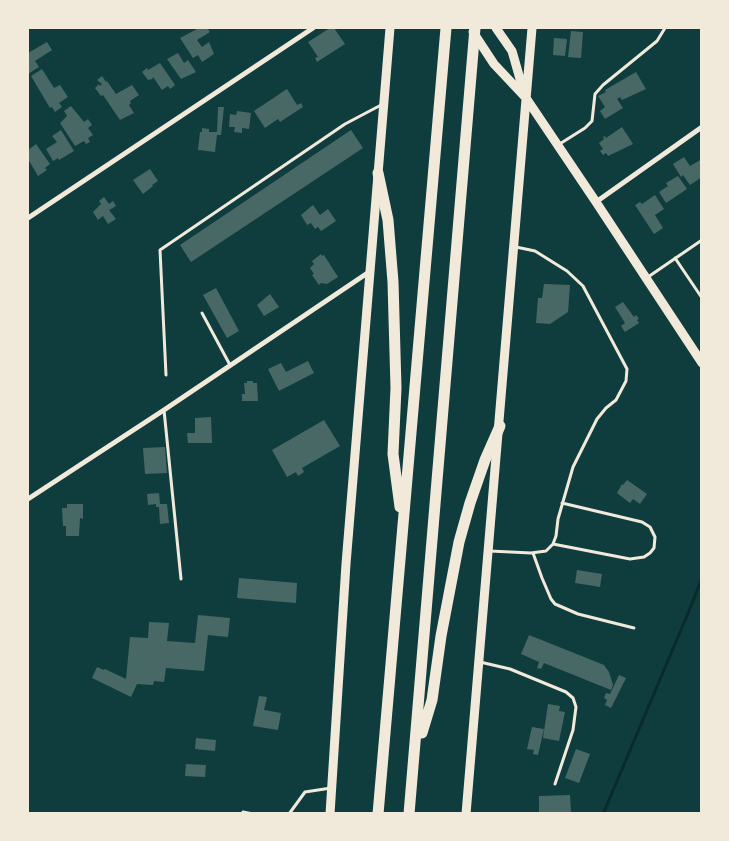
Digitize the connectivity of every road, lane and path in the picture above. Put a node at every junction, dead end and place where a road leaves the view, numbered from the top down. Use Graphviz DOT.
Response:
graph roads {
  1 [pos="313,28"];
  2 [pos="390,28"];
  3 [pos="446,28"];
  4 [pos="470,28"];
  5 [pos="475,28"];
  6 [pos="496,28"];
  7 [pos="532,28"];
  8 [pos="665,28"];
  9 [pos="526,98"];
  10 [pos="384,104"];
  11 [pos="702,127"];
  12 [pos="558,145"];
  13 [pos="378,173"];
  14 [pos="596,202"];
  15 [pos="28,218"];
  16 [pos="702,240"];
  17 [pos="514,246"];
  18 [pos="675,258"];
  19 [pos="369,272"];
  20 [pos="645,279"];
  21 [pos="702,298"];
  22 [pos="202,313"];
  23 [pos="702,363"];
  24 [pos="230,365"];
  25 [pos="166,374"];
  26 [pos="164,410"];
  27 [pos="500,426"];
  28 [pos="28,499"];
  29 [pos="562,503"];
  30 [pos="403,529"];
  31 [pos="553,544"];
  32 [pos="489,551"];
  33 [pos="533,553"];
  34 [pos="181,579"];
  35 [pos="634,628"];
  36 [pos="480,662"];
  37 [pos="415,757"];
  38 [pos="555,784"];
  39 [pos="331,788"];
  40 [pos="243,812"];
  41 [pos="252,814"];
  42 [pos="290,814"];
  43 [pos="330,814"];
  44 [pos="378,814"];
  45 [pos="409,814"];
  46 [pos="466,814"];
  1 -- 15 [label="street"];
  2 -- 10 [label="main road"];
  3 -- 30 [label="highway"];
  4 -- 9 [label="main road"];
  5 -- 37 [label="highway"];
  6 -- 9 [label="main road"];
  7 -- 9 [label="main road"];
  8 -- 12 [label="lane"];
  9 -- 12 [label="main road"];
  9 -- 17 [label="main road"];
  10 -- 13 [label="main road"];
  10 -- 25 [label="lane"];
  11 -- 14 [label="street"];
  12 -- 14 [label="main road"];
  13 -- 19 [label="main road"];
  13 -- 30 [label="highway"];
  14 -- 20 [label="main road"];
  16 -- 18 [label="lane"];
  17 -- 27 [label="main road"];
  17 -- 29 [label="lane"];
  18 -- 20 [label="lane"];
  18 -- 21 [label="lane"];
  19 -- 24 [label="street"];
  19 -- 39 [label="main road"];
  20 -- 23 [label="main road"];
  22 -- 24 [label="lane"];
  24 -- 26 [label="street"];
  26 -- 28 [label="street"];
  26 -- 34 [label="lane"];
  27 -- 32 [label="main road"];
  27 -- 37 [label="highway"];
  29 -- 31 [label="lane"];
  29 -- 31 [label="lane"];
  30 -- 44 [label="highway"];
  31 -- 33 [label="lane"];
  32 -- 33 [label="lane"];
  32 -- 36 [label="main road"];
  33 -- 35 [label="lane"];
  36 -- 38 [label="lane"];
  36 -- 46 [label="main road"];
  37 -- 45 [label="highway"];
  39 -- 42 [label="lane"];
  39 -- 43 [label="main road"];
  40 -- 41 [label="lane"];
}
